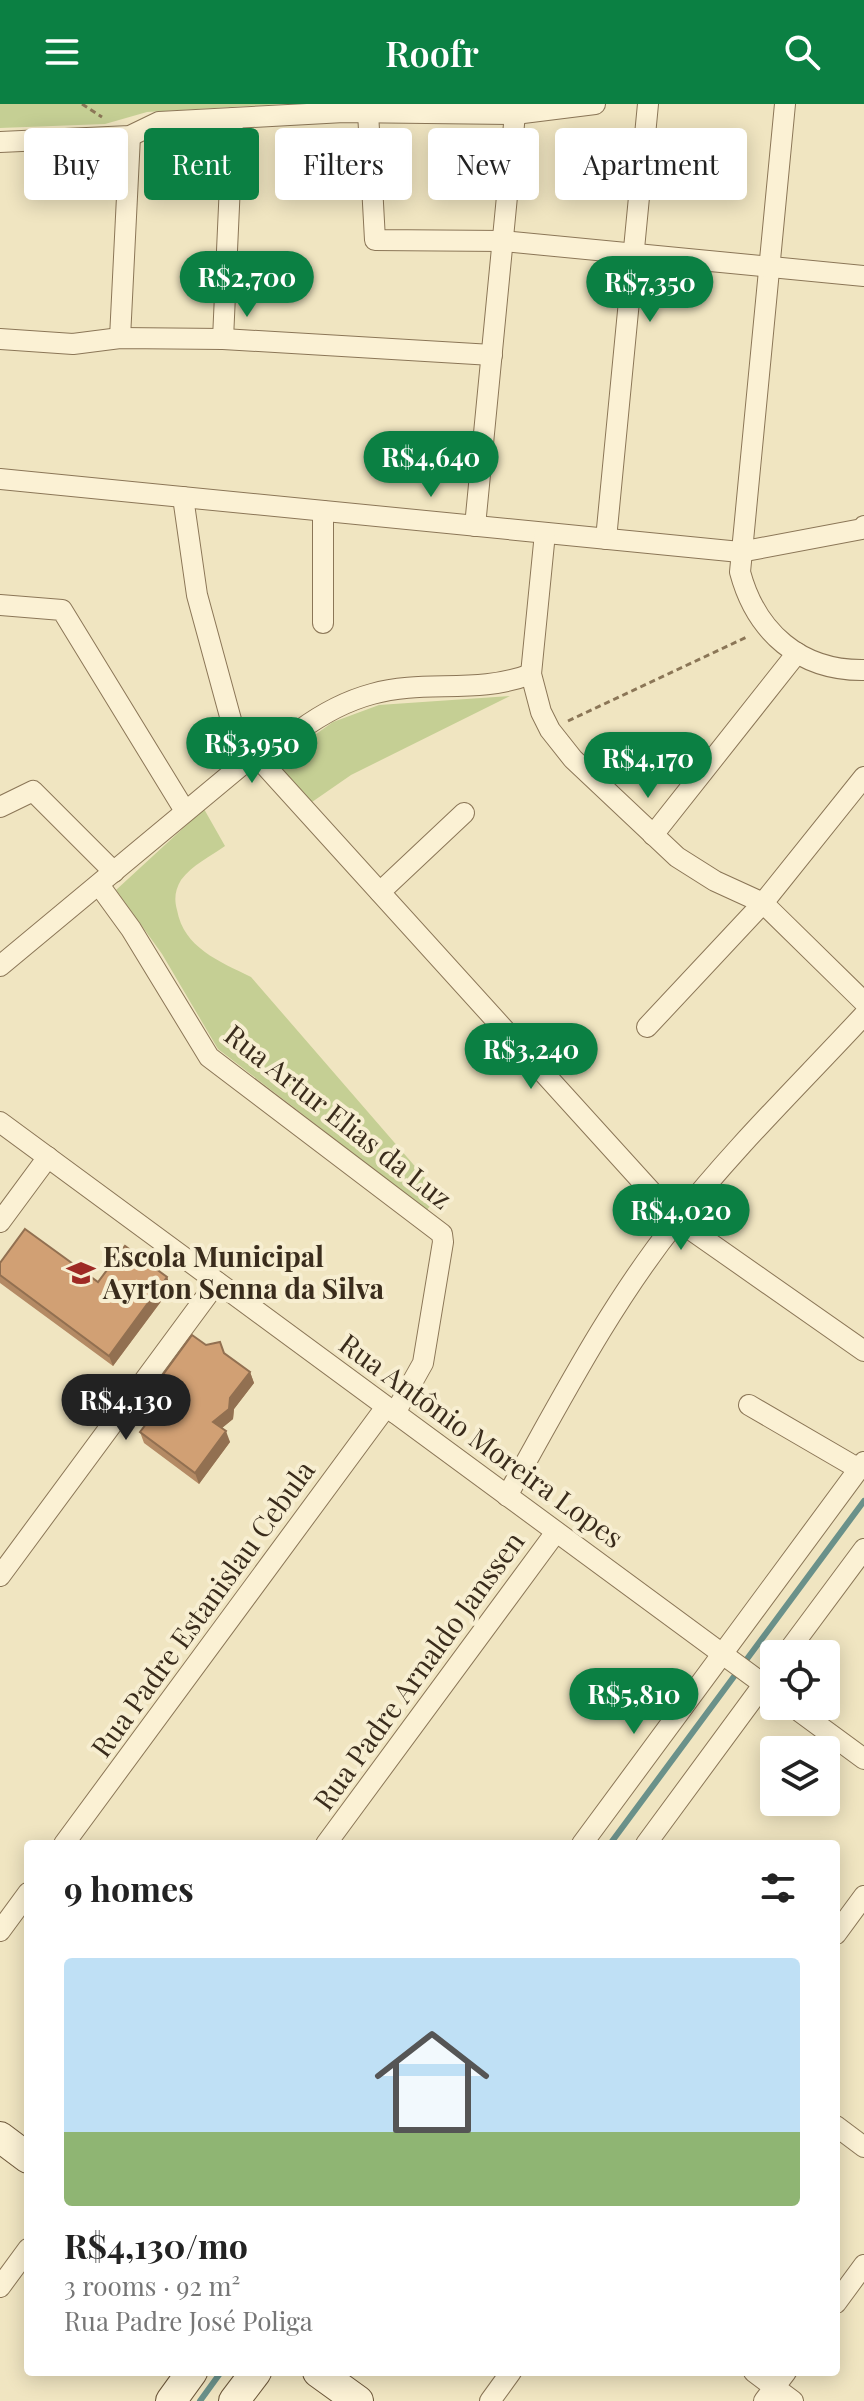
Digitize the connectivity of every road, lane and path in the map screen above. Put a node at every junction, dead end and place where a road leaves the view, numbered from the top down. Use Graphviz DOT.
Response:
graph roads {
  1 [pos="595,104"];
  2 [pos="648,104"];
  3 [pos="785,104"];
  4 [pos="368,112"];
  5 [pos="515,114"];
  6 [pos="233,118"];
  7 [pos="130,136"];
  8 [pos="0,142"];
  9 [pos="503,241"];
  10 [pos="635,253"];
  11 [pos="769,267"];
  12 [pos="864,276"];
  13 [pos="120,338"];
  14 [pos="0,339"];
  15 [pos="223,339"];
  16 [pos="492,355"];
  17 [pos="0,479"];
  18 [pos="183,497"];
  19 [pos="323,511"];
  20 [pos="475,526"];
  21 [pos="864,526"];
  22 [pos="545,533"];
  23 [pos="606,539"];
  24 [pos="740,552"];
  25 [pos="0,605"];
  26 [pos="323,623"];
  27 [pos="766,628"];
  28 [pos="797,653"];
  29 [pos="864,670"];
  30 [pos="531,674"];
  31 [pos="550,730"];
  32 [pos="251,762"];
  33 [pos="864,777"];
  34 [pos="0,807"];
  35 [pos="185,811"];
  36 [pos="464,813"];
  37 [pos="653,835"];
  38 [pos="107,879"];
  39 [pos="380,892"];
  40 [pos="763,903"];
  41 [pos="0,966"];
  42 [pos="864,1002"];
  43 [pos="864,1015"];
  44 [pos="647,1027"];
  45 [pos="0,1122"];
  46 [pos="48,1157"];
  47 [pos="677,1220"];
  48 [pos="0,1222"];
  49 [pos="217,1282"];
  50 [pos="864,1351"];
  51 [pos="749,1405"];
  52 [pos="391,1410"];
  53 [pos="862,1465"];
  54 [pos="507,1496"];
  55 [pos="556,1532"];
  56 [pos="864,1549"];
  57 [pos="0,1576"];
  58 [pos="796,1640"];
  59 [pos="722,1654"];
  60 [pos="760,1676"];
  61 [pos="760,1696"];
  62 [pos="811,1720"];
  63 [pos="864,1759"];
  64 [pos="67,1840"];
  65 [pos="329,1840"];
  66 [pos="585,1840"];
  67 [pos="649,1840"];
  68 [pos="864,1896"];
  69 [pos="24,1898"];
  70 [pos="840,1929"];
  71 [pos="0,1931"];
  72 [pos="840,2129"];
  73 [pos="0,2137"];
  74 [pos="864,2147"];
  75 [pos="24,2155"];
  76 [pos="24,2254"];
  77 [pos="864,2265"];
  78 [pos="0,2287"];
  79 [pos="840,2298"];
  80 [pos="189,2376"];
  81 [pos="253,2376"];
  82 [pos="324,2376"];
  83 [pos="508,2376"];
  84 [pos="775,2387"];
  85 [pos="171,2401"];
  86 [pos="234,2401"];
  87 [pos="358,2401"];
  88 [pos="490,2401"];
  89 [pos="793,2401"];
  1 -- 5 [label="street"];
  2 -- 10 [label="street"];
  3 -- 11 [label="street"];
  4 -- 5 [label="street"];
  4 -- 6 [label="street"];
  4 -- 9 [label="street"];
  5 -- 9 [label="street"];
  6 -- 7 [label="street"];
  6 -- 15 [label="street"];
  7 -- 8 [label="street"];
  7 -- 13 [label="street"];
  9 -- 10 [label="street"];
  9 -- 16 [label="street"];
  10 -- 11 [label="street"];
  10 -- 23 [label="street"];
  11 -- 12 [label="street"];
  11 -- 24 [label="street"];
  13 -- 14 [label="street"];
  13 -- 15 [label="street"];
  15 -- 16 [label="street"];
  16 -- 20 [label="street"];
  17 -- 18 [label="street"];
  18 -- 19 [label="street"];
  18 -- 32 [label="street"];
  19 -- 20 [label="street"];
  19 -- 26 [label="street"];
  20 -- 22 [label="street"];
  21 -- 24 [label="street"];
  22 -- 23 [label="street"];
  22 -- 30 [label="street"];
  23 -- 24 [label="street"];
  24 -- 27 [label="street"];
  25 -- 35 [label="street"];
  27 -- 28 [label="street"];
  27 -- 31 [label="path"];
  28 -- 29 [label="street"];
  28 -- 37 [label="street"];
  30 -- 31 [label="street"];
  30 -- 32 [label="street"];
  31 -- 37 [label="street"];
  32 -- 35 [label="street"];
  32 -- 39 [label="street"];
  33 -- 40 [label="street"];
  34 -- 38 [label="street"];
  35 -- 38 [label="street"];
  36 -- 39 [label="street"];
  37 -- 40 [label="street"];
  38 -- 41 [label="street"];
  38 -- 52 [label="street, Rua Artur Elias da Luz"];
  39 -- 47 [label="street"];
  40 -- 42 [label="street"];
  40 -- 44 [label="street"];
  43 -- 47 [label="street"];
  45 -- 46 [label="street, Rua Antônio Moreira Lopes"];
  46 -- 48 [label="street"];
  46 -- 49 [label="street, Rua Antônio Moreira Lopes"];
  47 -- 50 [label="street"];
  47 -- 54 [label="street"];
  49 -- 52 [label="street, Rua Antônio Moreira Lopes"];
  49 -- 57 [label="street"];
  51 -- 53 [label="street"];
  52 -- 54 [label="street, Rua Antônio Moreira Lopes"];
  52 -- 64 [label="street, Rua Padre Estanislau Cebula"];
  53 -- 59 [label="street"];
  54 -- 55 [label="street, Rua Antônio Moreira Lopes"];
  55 -- 59 [label="street, Rua Antônio Moreira Lopes"];
  55 -- 65 [label="street, Rua Padre Arnaldo Janssen"];
  56 -- 58 [label="street"];
  59 -- 60 [label="street, Rua Antônio Moreira Lopes"];
  59 -- 66 [label="street"];
  61 -- 67 [label="street"];
  62 -- 63 [label="street"];
  68 -- 70 [label="street"];
  69 -- 71 [label="street"];
  72 -- 74 [label="street"];
  73 -- 75 [label="street"];
  76 -- 78 [label="street"];
  77 -- 79 [label="street"];
  80 -- 85 [label="street"];
  81 -- 86 [label="street"];
  82 -- 87 [label="street"];
  83 -- 88 [label="street"];
  84 -- 89 [label="street"];
}
